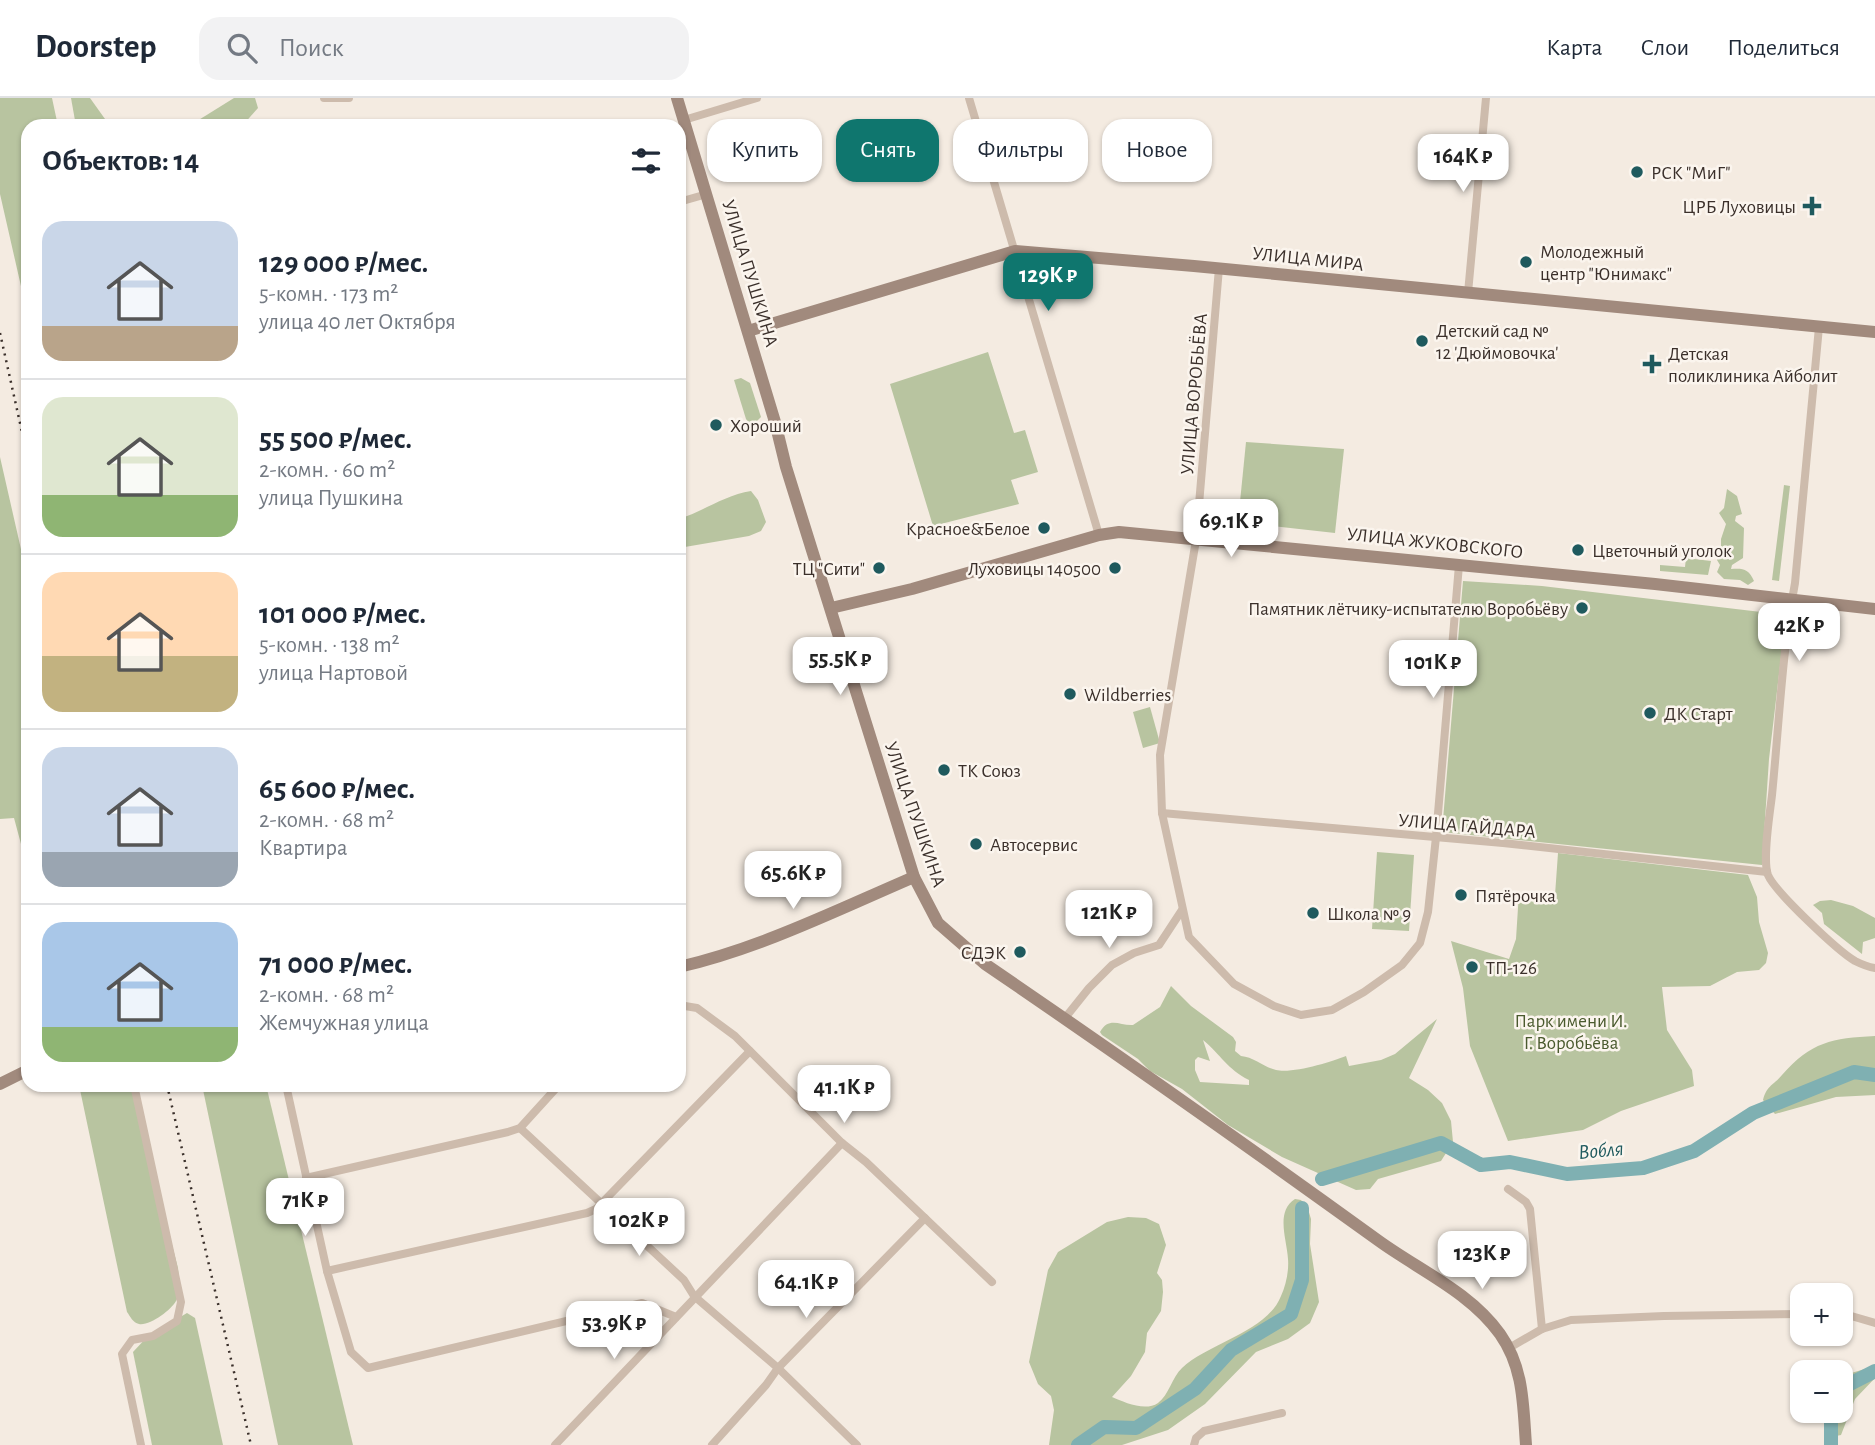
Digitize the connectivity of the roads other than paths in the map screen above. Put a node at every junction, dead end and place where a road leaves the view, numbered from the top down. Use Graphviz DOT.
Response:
graph roads {
  1 [pos="324,98"];
  2 [pos="349,98"];
  3 [pos="677,98"];
  4 [pos="757,98"];
  5 [pos="969,98"];
  6 [pos="1486,98"];
  7 [pos="684,119"];
  8 [pos="686,119"];
  9 [pos="686,126"];
  10 [pos="707,194"];
  11 [pos="686,200"];
  12 [pos="1015,251"];
  13 [pos="1219,268"];
  14 [pos="1468,293"];
  15 [pos="1819,327"];
  16 [pos="748,331"];
  17 [pos="1875,332"];
  18 [pos="1099,535"];
  19 [pos="1196,540"];
  20 [pos="1459,565"];
  21 [pos="1791,601"];
  22 [pos="831,608"];
  23 [pos="1875,609"];
  24 [pos="1162,813"];
  25 [pos="1436,837"];
  26 [pos="1767,872"];
  27 [pos="914,877"];
  28 [pos="1182,910"];
  29 [pos="686,965"];
  30 [pos="1875,968"];
  31 [pos="686,1006"];
  32 [pos="1065,1018"];
  33 [pos="750,1051"];
  34 [pos="21,1074"];
  35 [pos="0,1084"];
  36 [pos="136,1092"];
  37 [pos="288,1092"];
  38 [pos="553,1092"];
  39 [pos="520,1128"];
  40 [pos="842,1143"];
  41 [pos="306,1178"];
  42 [pos="1508,1189"];
  43 [pos="602,1205"];
  44 [pos="925,1218"];
  45 [pos="327,1271"];
  46 [pos="992,1282"];
  47 [pos="694,1296"];
  48 [pos="1790,1314"];
  49 [pos="1853,1316"];
  50 [pos="676,1318"];
  51 [pos="1875,1322"];
  52 [pos="1542,1329"];
  53 [pos="1509,1348"];
  54 [pos="778,1368"];
  55 [pos="1282,1413"];
  56 [pos="141,1445"];
  57 [pos="555,1445"];
  58 [pos="712,1445"];
  59 [pos="857,1445"];
  60 [pos="1194,1445"];
  61 [pos="1526,1445"];
  1 -- 2 [label="street"];
  3 -- 7 [label="street, УЛИЦА ПУШКИНА"];
  4 -- 8 [label="street"];
  5 -- 12 [label="street"];
  6 -- 14 [label="street"];
  9 -- 10 [label="street, УЛИЦА ПУШКИНА"];
  10 -- 11 [label="street"];
  10 -- 16 [label="street, УЛИЦА ПУШКИНА"];
  12 -- 13 [label="street, УЛИЦА МИРА"];
  12 -- 16 [label="street, УЛИЦА МИРА"];
  12 -- 18 [label="street"];
  13 -- 14 [label="street, УЛИЦА МИРА"];
  13 -- 19 [label="street, УЛИЦА ВОРОБЬЁВА"];
  14 -- 15 [label="street, УЛИЦА МИРА"];
  15 -- 17 [label="street, УЛИЦА МИРА"];
  15 -- 21 [label="street"];
  16 -- 22 [label="street, УЛИЦА ПУШКИНА"];
  18 -- 19 [label="street, УЛИЦА ЖУКОВСКОГО"];
  18 -- 22 [label="street, УЛИЦА ЖУКОВСКОГО"];
  19 -- 20 [label="street, УЛИЦА ЖУКОВСКОГО"];
  19 -- 24 [label="street, УЛИЦА ВОРОБЬЁВА"];
  20 -- 21 [label="street, УЛИЦА ЖУКОВСКОГО"];
  20 -- 25 [label="street, УЛИЦА ВОРОБЬЁВА"];
  21 -- 23 [label="street, УЛИЦА ЖУКОВСКОГО"];
  21 -- 26 [label="street"];
  22 -- 27 [label="street, УЛИЦА ПУШКИНА"];
  24 -- 25 [label="street, УЛИЦА ГАЙДАРА"];
  24 -- 28 [label="street, УЛИЦА ВОРОБЬЁВА"];
  25 -- 26 [label="street, УЛИЦА ГАЙДАРА"];
  25 -- 28 [label="street, УЛИЦА ВОРОБЬЁВА"];
  26 -- 30 [label="street"];
  27 -- 29 [label="street"];
  27 -- 32 [label="street, УЛИЦА ПУШКИНА"];
  28 -- 32 [label="street"];
  31 -- 33 [label="street"];
  32 -- 53 [label="street, УЛИЦА ПУШКИНА"];
  33 -- 40 [label="street"];
  33 -- 43 [label="street"];
  34 -- 35 [label="street"];
  36 -- 56 [label="street"];
  37 -- 41 [label="street"];
  38 -- 39 [label="street"];
  39 -- 41 [label="street"];
  39 -- 43 [label="street"];
  40 -- 44 [label="street"];
  40 -- 47 [label="street"];
  41 -- 45 [label="street"];
  42 -- 52 [label="street"];
  43 -- 45 [label="street"];
  43 -- 47 [label="street"];
  44 -- 46 [label="street"];
  44 -- 54 [label="street"];
  45 -- 50 [label="street"];
  47 -- 50 [label="street"];
  47 -- 54 [label="street"];
  48 -- 52 [label="street"];
  49 -- 51 [label="street"];
  50 -- 57 [label="street"];
  52 -- 53 [label="street"];
  53 -- 61 [label="street, УЛИЦА ПУШКИНА"];
  54 -- 58 [label="street"];
  54 -- 59 [label="street"];
  55 -- 60 [label="street"];
}
